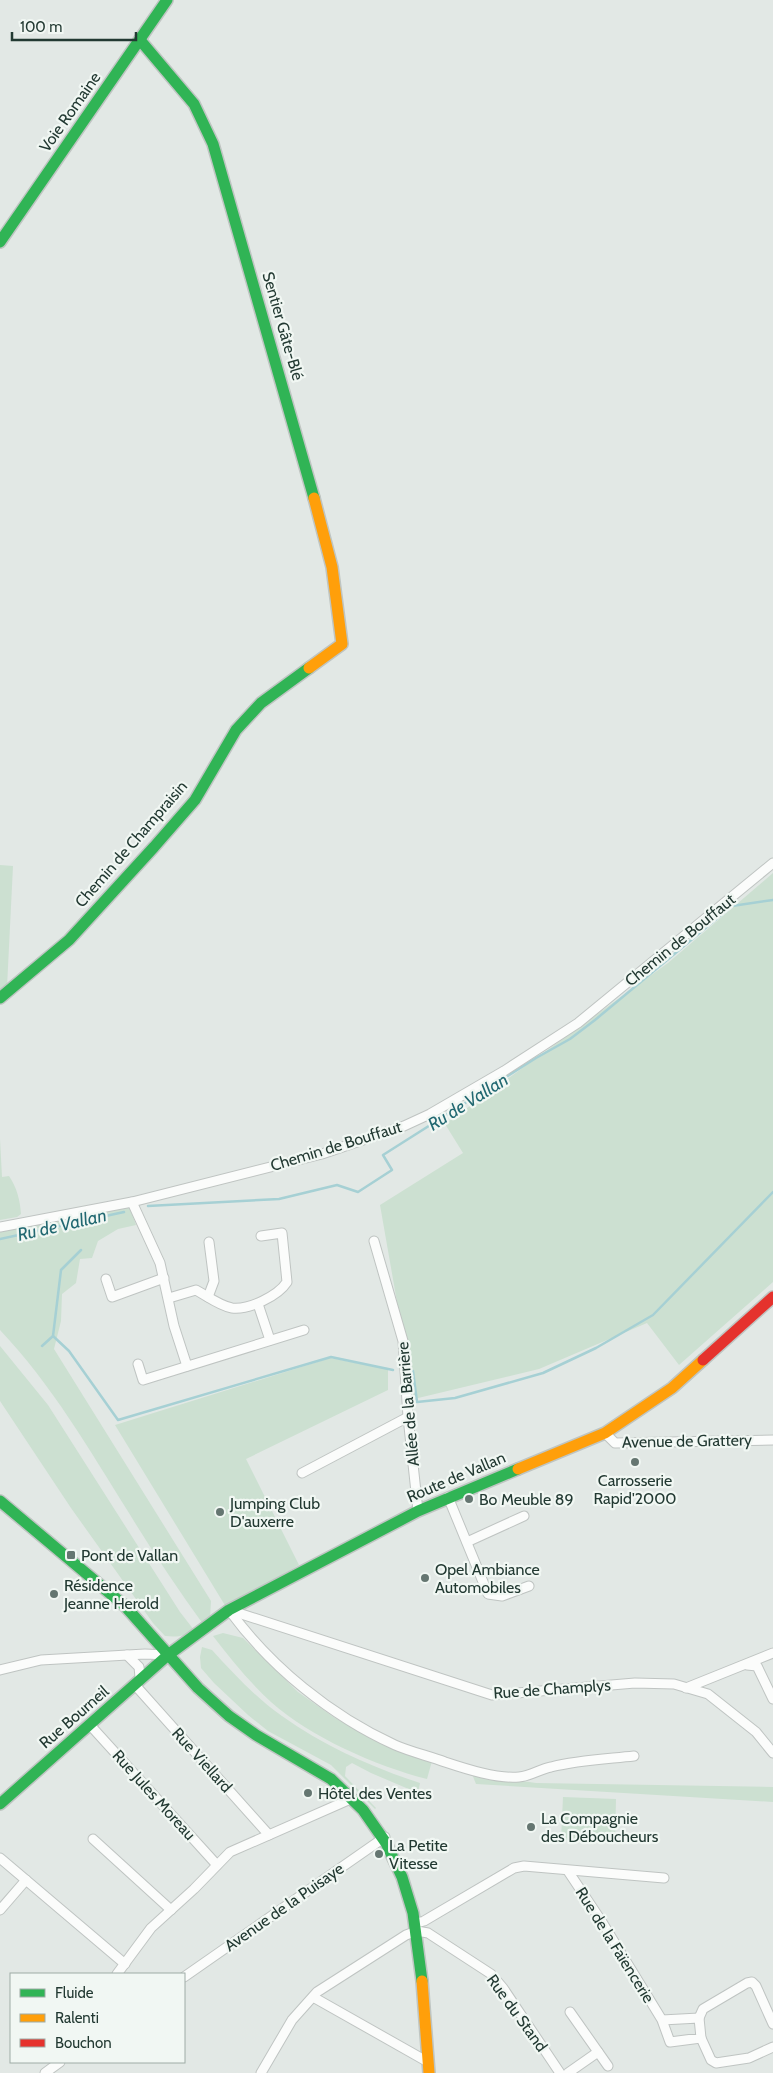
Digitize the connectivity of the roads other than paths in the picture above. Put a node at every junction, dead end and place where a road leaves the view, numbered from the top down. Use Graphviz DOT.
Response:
graph roads {
  1 [pos="168,0"];
  2 [pos="140,40"];
  3 [pos="0,242"];
  4 [pos="342,644"];
  5 [pos="773,863"];
  6 [pos="0,998"];
  7 [pos="135,1208"];
  8 [pos="0,1227"];
  9 [pos="261,1236"];
  10 [pos="374,1241"];
  11 [pos="209,1242"];
  12 [pos="106,1278"];
  13 [pos="164,1278"];
  14 [pos="208,1297"];
  15 [pos="773,1297"];
  16 [pos="168,1298"];
  17 [pos="258,1304"];
  18 [pos="304,1330"];
  19 [pos="270,1340"];
  20 [pos="138,1364"];
  21 [pos="187,1366"];
  22 [pos="408,1417"];
  23 [pos="606,1433"];
  24 [pos="773,1440"];
  25 [pos="302,1473"];
  26 [pos="448,1497"];
  27 [pos="0,1501"];
  28 [pos="418,1511"];
  29 [pos="524,1516"];
  30 [pos="467,1542"];
  31 [pos="529,1586"];
  32 [pos="233,1608"];
  33 [pos="154,1639"];
  34 [pos="186,1643"];
  35 [pos="773,1653"];
  36 [pos="126,1655"];
  37 [pos="168,1655"];
  38 [pos="745,1665"];
  39 [pos="0,1670"];
  40 [pos="138,1682"];
  41 [pos="686,1688"];
  42 [pos="773,1699"];
  43 [pos="90,1725"];
  44 [pos="773,1753"];
  45 [pos="634,1756"];
  46 [pos="353,1798"];
  47 [pos="0,1804"];
  48 [pos="269,1835"];
  49 [pos="385,1837"];
  50 [pos="93,1839"];
  51 [pos="0,1858"];
  52 [pos="217,1865"];
  53 [pos="568,1871"];
  54 [pos="664,1878"];
  55 [pos="26,1880"];
  56 [pos="0,1910"];
  57 [pos="171,1910"];
  58 [pos="417,1927"];
  59 [pos="125,1964"];
  60 [pos="118,1973"];
  61 [pos="185,1976"];
  62 [pos="313,1997"];
  63 [pos="570,2012"];
  64 [pos="699,2018"];
  65 [pos="662,2020"];
  66 [pos="773,2024"];
  67 [pos="701,2038"];
  68 [pos="773,2047"];
  69 [pos="598,2052"];
  70 [pos="59,2063"];
  71 [pos="608,2066"];
  72 [pos="429,2068"];
  73 [pos="45,2073"];
  74 [pos="261,2073"];
  75 [pos="560,2073"];
  76 [pos="568,2073"];
  1 -- 2 [label="main road, Voie Romaine"];
  2 -- 3 [label="main road, Voie Romaine"];
  2 -- 4 [label="main road, Sentier Gâte-Blé"];
  4 -- 6 [label="main road, Chemin de Champraisin"];
  5 -- 7 [label="street, Chemin de Bouffaut"];
  7 -- 8 [label="street, Chemin de Bouffaut"];
  7 -- 13 [label="street"];
  9 -- 17 [label="street"];
  10 -- 22 [label="street, Allée de la Barrière"];
  11 -- 14 [label="street"];
  12 -- 13 [label="street"];
  13 -- 16 [label="street"];
  14 -- 16 [label="street"];
  14 -- 17 [label="street"];
  15 -- 23 [label="main road, Route de Vallan"];
  16 -- 21 [label="street"];
  17 -- 19 [label="street"];
  18 -- 19 [label="street"];
  19 -- 21 [label="street"];
  20 -- 21 [label="street"];
  22 -- 25 [label="street"];
  22 -- 28 [label="street, Allée de la Barrière"];
  23 -- 24 [label="street, Avenue de Grattery"];
  23 -- 26 [label="main road, Route de Vallan"];
  26 -- 28 [label="main road, Route de Vallan"];
  26 -- 30 [label="street"];
  27 -- 33 [label="main road"];
  28 -- 32 [label="main road, Route de Vallan"];
  29 -- 30 [label="street"];
  30 -- 31 [label="street"];
  32 -- 34 [label="main road, Route de Vallan"];
  32 -- 41 [label="street, Rue de Champlys"];
  32 -- 45 [label="street"];
  33 -- 34 [label="main road"];
  33 -- 37 [label="main road"];
  34 -- 37 [label="main road, Rue Bourneil"];
  35 -- 38 [label="street"];
  36 -- 37 [label="street"];
  36 -- 39 [label="street"];
  36 -- 40 [label="street, Rue Viellard"];
  37 -- 40 [label="main road, Rue Bourneil"];
  37 -- 46 [label="main road"];
  38 -- 41 [label="street"];
  38 -- 42 [label="street"];
  40 -- 43 [label="main road, Rue Bourneil"];
  40 -- 48 [label="street, Rue Viellard"];
  41 -- 44 [label="street, Rue de Champlys"];
  43 -- 47 [label="main road, Rue Bourneil"];
  43 -- 52 [label="street, Rue Jules Moreau"];
  46 -- 48 [label="street"];
  46 -- 49 [label="main road"];
  48 -- 52 [label="street"];
  49 -- 58 [label="main road"];
  49 -- 61 [label="street, Avenue de la Puisaye"];
  50 -- 57 [label="street"];
  51 -- 55 [label="street"];
  52 -- 57 [label="street"];
  53 -- 54 [label="street"];
  53 -- 58 [label="street"];
  53 -- 65 [label="street, Rue de la Faïencerie"];
  55 -- 56 [label="street"];
  55 -- 59 [label="street"];
  57 -- 59 [label="street"];
  58 -- 62 [label="street"];
  58 -- 72 [label="main road"];
  58 -- 75 [label="street, Rue du Stand"];
  59 -- 60 [label="street"];
  62 -- 72 [label="street"];
  62 -- 74 [label="street"];
  63 -- 69 [label="street"];
  64 -- 65 [label="street, Rue de la Faïencerie"];
  64 -- 66 [label="street"];
  64 -- 67 [label="street"];
  65 -- 67 [label="street, Rue de la Faïencerie"];
  67 -- 68 [label="street"];
  69 -- 71 [label="street"];
  69 -- 76 [label="street"];
  70 -- 73 [label="street"];
}
